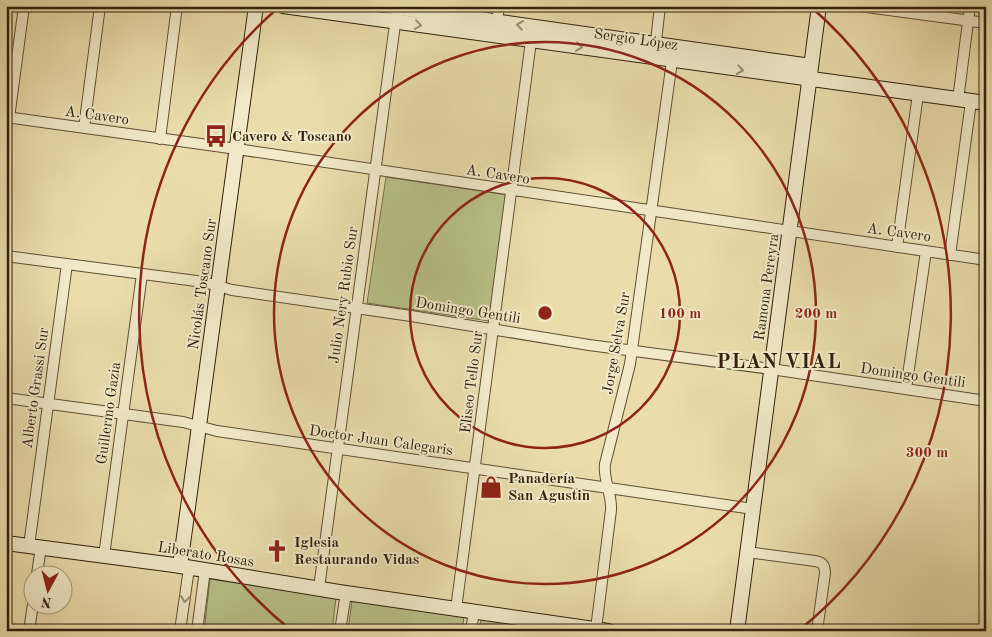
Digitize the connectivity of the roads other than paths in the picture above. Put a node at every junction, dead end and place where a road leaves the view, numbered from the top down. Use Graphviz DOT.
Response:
graph roads {
  1 [pos="24,6"];
  2 [pos="100,6"];
  3 [pos="177,6"];
  4 [pos="256,6"];
  5 [pos="283,6"];
  6 [pos="498,6"];
  7 [pos="660,6"];
  8 [pos="819,6"];
  9 [pos="859,6"];
  10 [pos="970,6"];
  11 [pos="394,7"];
  12 [pos="968,21"];
  13 [pos="396,22"];
  14 [pos="496,22"];
  15 [pos="986,23"];
  16 [pos="531,41"];
  17 [pos="655,51"];
  18 [pos="672,60"];
  19 [pos="811,66"];
  20 [pos="809,80"];
  21 [pos="918,94"];
  22 [pos="965,101"];
  23 [pos="986,104"];
  24 [pos="8,118"];
  25 [pos="84,128"];
  26 [pos="160,139"];
  27 [pos="237,150"];
  28 [pos="375,170"];
  29 [pos="511,191"];
  30 [pos="651,211"];
  31 [pos="789,231"];
  32 [pos="897,247"];
  33 [pos="926,251"];
  34 [pos="950,255"];
  35 [pos="6,256"];
  36 [pos="986,260"];
  37 [pos="67,264"];
  38 [pos="142,274"];
  39 [pos="218,286"];
  40 [pos="357,308"];
  41 [pos="493,329"];
  42 [pos="632,351"];
  43 [pos="771,369"];
  44 [pos="906,389"];
  45 [pos="6,398"];
  46 [pos="986,401"];
  47 [pos="48,404"];
  48 [pos="123,414"];
  49 [pos="199,426"];
  50 [pos="338,448"];
  51 [pos="475,468"];
  52 [pos="608,488"];
  53 [pos="753,509"];
  54 [pos="6,543"];
  55 [pos="35,547"];
  56 [pos="747,552"];
  57 [pos="104,556"];
  58 [pos="36,564"];
  59 [pos="185,567"];
  60 [pos="205,570"];
  61 [pos="319,588"];
  62 [pos="346,593"];
  63 [pos="456,609"];
  64 [pos="474,611"];
  65 [pos="32,614"];
  66 [pos="604,630"];
  67 [pos="30,631"];
  68 [pos="180,631"];
  69 [pos="197,631"];
  70 [pos="340,631"];
  71 [pos="471,631"];
  72 [pos="736,631"];
  73 [pos="817,631"];
  1 -- 24 [label="street"];
  2 -- 25 [label="street"];
  3 -- 26 [label="street"];
  4 -- 27 [label="street, Nicolás Toscano Sur"];
  5 -- 13 [label="street, Sergio López"];
  6 -- 14 [label="street"];
  7 -- 17 [label="street"];
  8 -- 19 [label="street, Ramona Pereyra"];
  9 -- 12 [label="street"];
  10 -- 12 [label="street"];
  11 -- 13 [label="street, Julio Nery Rubio Sur"];
  11 -- 14 [label="street, Sergio López"];
  12 -- 15 [label="street"];
  12 -- 22 [label="street"];
  13 -- 16 [label="street, Sergio López, one-way"];
  13 -- 28 [label="street, Julio Nery Rubio Sur"];
  17 -- 14 [label="street, Sergio López, one-way"];
  16 -- 17 [label="street, Sergio López, one-way"];
  16 -- 29 [label="street, Eliseo Tello Sur"];
  17 -- 18 [label="street, Sergio López"];
  17 -- 19 [label="street, Sergio López"];
  18 -- 20 [label="street, Sergio López, one-way"];
  18 -- 30 [label="street, Jorge Selva Sur"];
  19 -- 20 [label="street, Ramona Pereyra"];
  20 -- 21 [label="street, Sergio López"];
  20 -- 31 [label="street, Ramona Pereyra"];
  21 -- 22 [label="street, Sergio López"];
  21 -- 32 [label="street"];
  22 -- 23 [label="street, Sergio López"];
  22 -- 34 [label="street"];
  24 -- 25 [label="street, A. Cavero"];
  25 -- 26 [label="street, A. Cavero"];
  26 -- 27 [label="street, A. Cavero"];
  27 -- 28 [label="street, A. Cavero"];
  27 -- 39 [label="street, Nicolás Toscano Sur"];
  28 -- 29 [label="street, A. Cavero"];
  28 -- 40 [label="street, Julio Nery Rubio Sur"];
  29 -- 30 [label="street, A. Cavero"];
  29 -- 41 [label="street, Eliseo Tello Sur"];
  30 -- 31 [label="street, A. Cavero"];
  30 -- 42 [label="street, Jorge Selva Sur"];
  31 -- 32 [label="street, A. Cavero"];
  31 -- 43 [label="street, Ramona Pereyra"];
  32 -- 33 [label="street, A. Cavero"];
  33 -- 34 [label="street, A. Cavero"];
  33 -- 44 [label="street"];
  34 -- 36 [label="street, A. Cavero"];
  35 -- 37 [label="street, Domingo Gentili"];
  37 -- 38 [label="street, Domingo Gentili"];
  37 -- 47 [label="street, Alberto Grassi Sur"];
  38 -- 39 [label="street, Domingo Gentili"];
  38 -- 48 [label="street, Guillermo Gazia"];
  39 -- 40 [label="street, Domingo Gentili"];
  39 -- 49 [label="street, Nicolás Toscano Sur"];
  40 -- 41 [label="street, Domingo Gentili"];
  40 -- 50 [label="street, Julio Nery Rubio Sur"];
  41 -- 42 [label="street, Domingo Gentili"];
  41 -- 51 [label="street, Eliseo Tello Sur"];
  42 -- 43 [label="street, Domingo Gentili"];
  42 -- 52 [label="street, Jorge Selva Sur"];
  43 -- 44 [label="street, Domingo Gentili"];
  43 -- 53 [label="street, Ramona Pereyra"];
  44 -- 46 [label="street, Domingo Gentili"];
  45 -- 47 [label="street, Doctor Juan Calegaris"];
  47 -- 48 [label="street, Doctor Juan Calegaris"];
  47 -- 55 [label="street, Alberto Grassi Sur"];
  48 -- 49 [label="street, Doctor Juan Calegaris"];
  48 -- 57 [label="street, Guillermo Gazia"];
  49 -- 50 [label="street, Doctor Juan Calegaris"];
  49 -- 59 [label="street, Nicolás Toscano Sur"];
  50 -- 51 [label="street, Doctor Juan Calegaris"];
  50 -- 61 [label="street, Julio Nery Rubio Sur"];
  51 -- 52 [label="street, Doctor Juan Calegaris"];
  51 -- 63 [label="street, Eliseo Tello Sur"];
  52 -- 53 [label="street, Doctor Juan Calegaris"];
  52 -- 66 [label="street, Jorge Selva Sur"];
  53 -- 56 [label="street, Ramona Pereyra"];
  54 -- 55 [label="street, Liberato Rosas"];
  55 -- 57 [label="street, Liberato Rosas"];
  55 -- 58 [label="street, Alberto Grassi Sur"];
  56 -- 72 [label="street, Ramona Pereyra"];
  56 -- 73 [label="street"];
  57 -- 59 [label="street, Liberato Rosas"];
  59 -- 60 [label="street, Liberato Rosas"];
  59 -- 68 [label="street, Nicolás Toscano Sur, one-way"];
  60 -- 61 [label="street, Liberato Rosas"];
  60 -- 69 [label="street"];
  61 -- 62 [label="street, Liberato Rosas"];
  62 -- 63 [label="street, Liberato Rosas"];
  62 -- 70 [label="street"];
  63 -- 64 [label="street, Liberato Rosas"];
  64 -- 66 [label="street, Liberato Rosas"];
  64 -- 71 [label="street"];
  65 -- 67 [label="street"];
}
